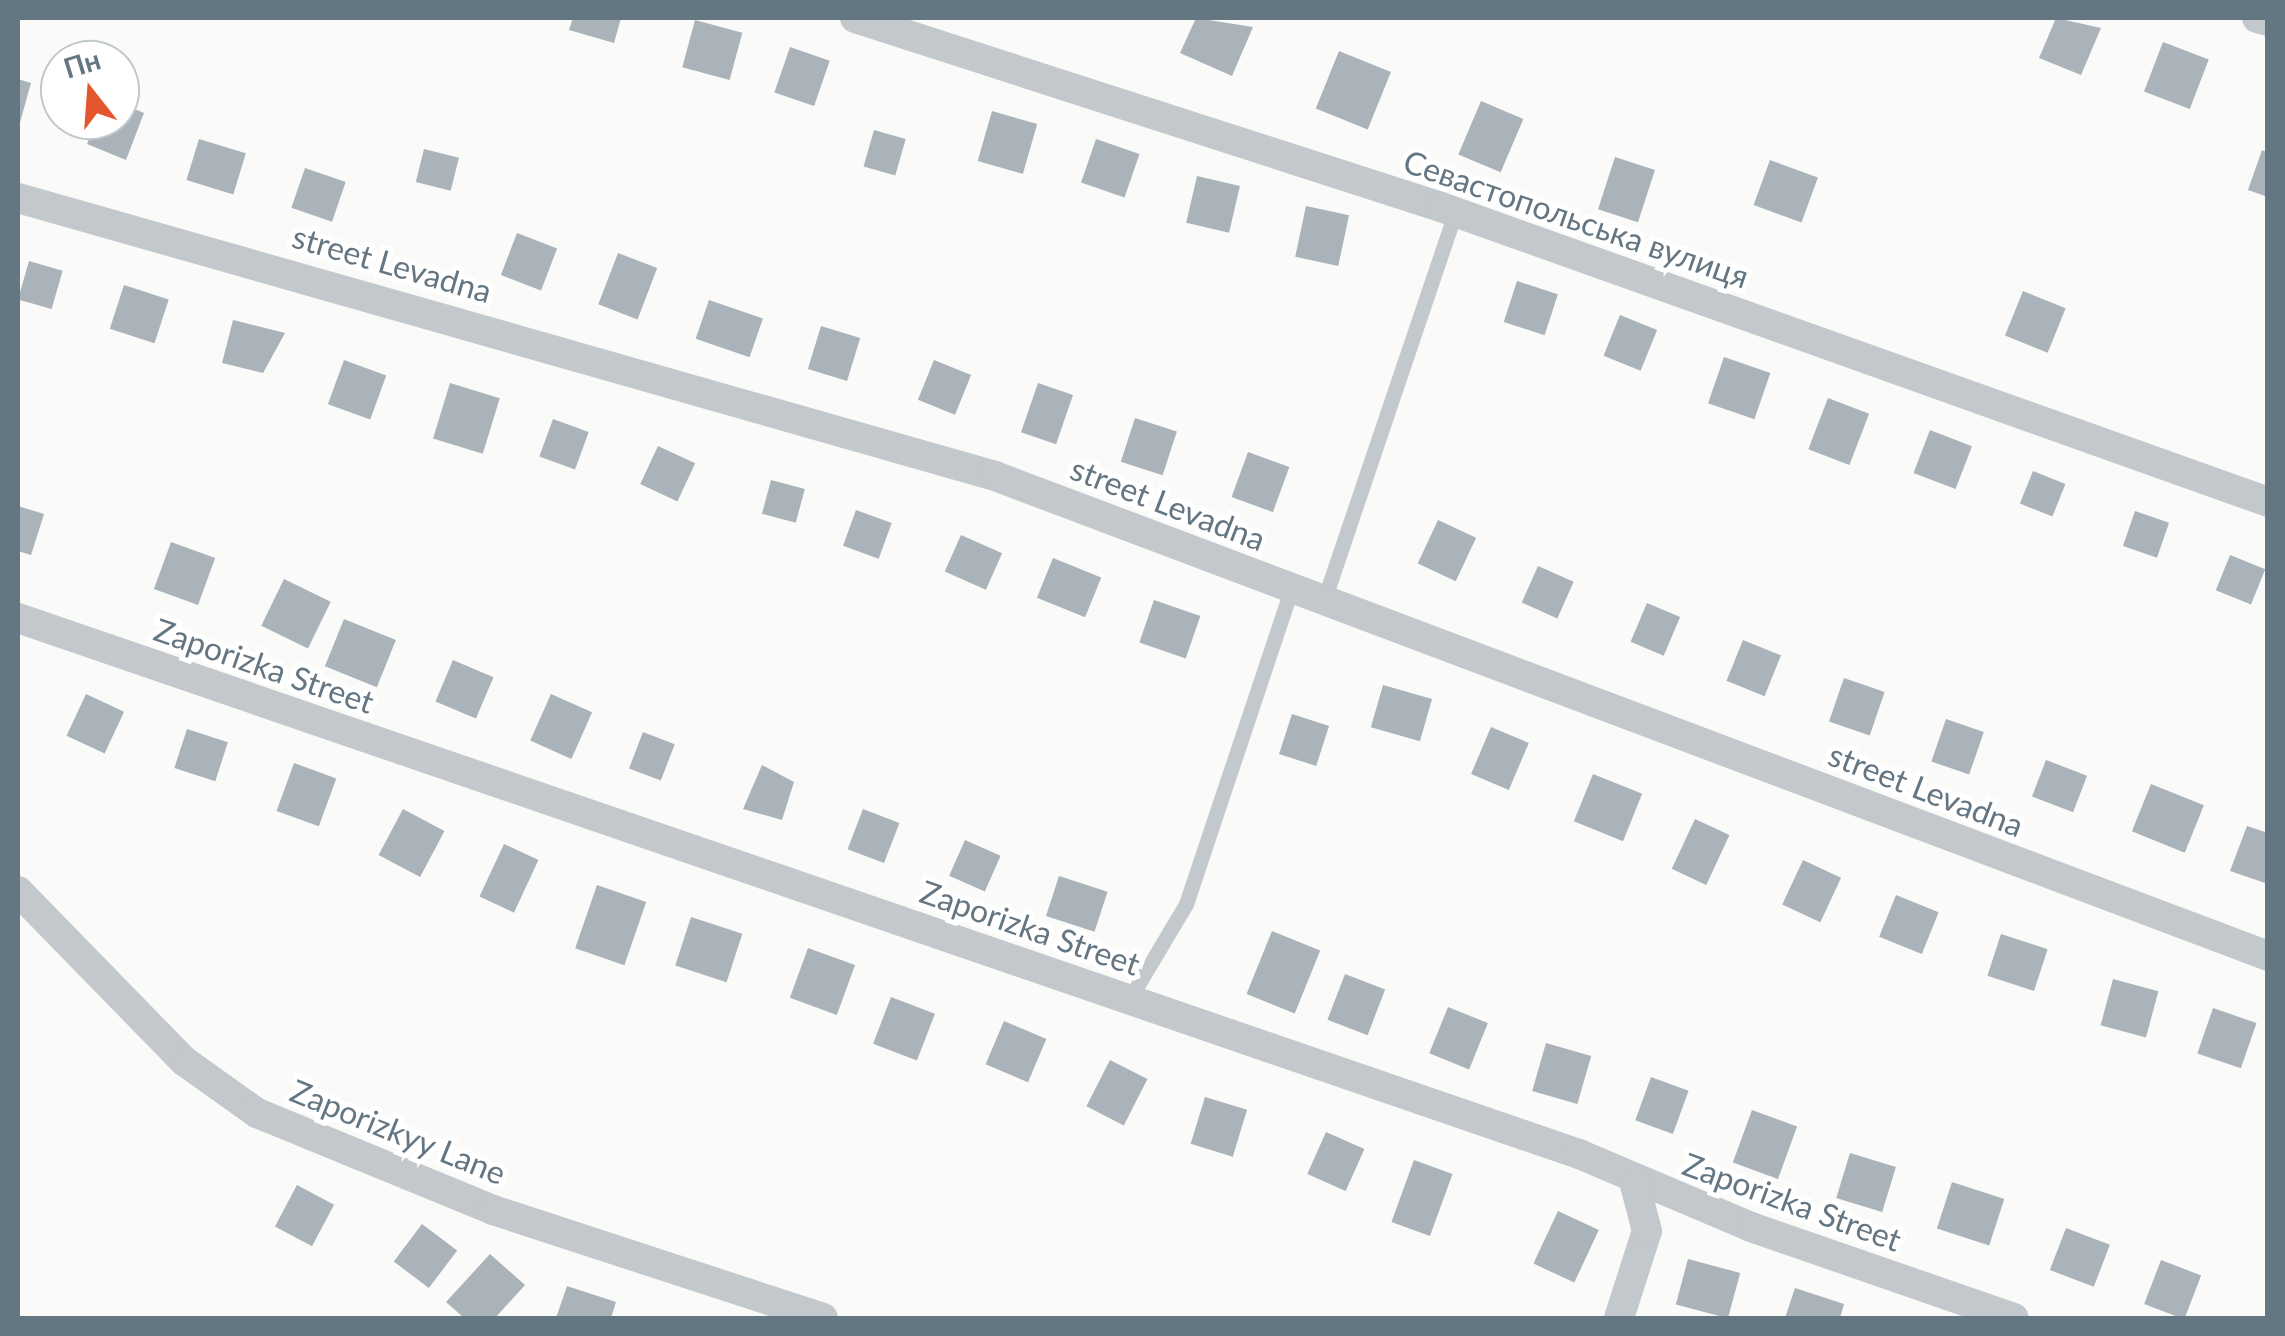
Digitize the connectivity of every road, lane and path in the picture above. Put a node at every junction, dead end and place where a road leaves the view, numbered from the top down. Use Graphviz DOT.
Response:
graph roads {
  1 [pos="855,18"];
  2 [pos="2257,18"];
  3 [pos="2268,21"];
  4 [pos="18,198"];
  5 [pos="1455,212"];
  6 [pos="2268,502"];
  7 [pos="1292,588"];
  8 [pos="1324,600"];
  9 [pos="18,618"];
  10 [pos="18,891"];
  11 [pos="2268,956"];
  12 [pos="1130,998"];
  13 [pos="1634,1181"];
  14 [pos="823,1318"];
  15 [pos="1619,1318"];
  16 [pos="2014,1318"];
  1 -- 5 [label="street, Севастопольська вулиця"];
  2 -- 3 [label="street"];
  4 -- 7 [label="street, street Levadna"];
  5 -- 6 [label="street, Севастопольська вулиця"];
  5 -- 8 [label="lane"];
  7 -- 8 [label="street, street Levadna"];
  7 -- 12 [label="lane"];
  8 -- 11 [label="street, street Levadna"];
  9 -- 12 [label="street, Zaporizka Street"];
  10 -- 14 [label="street, Zaporizkyy Lane"];
  12 -- 13 [label="street, Zaporizka Street"];
  13 -- 15 [label="street"];
  13 -- 16 [label="street, Zaporizka Street"];
}
